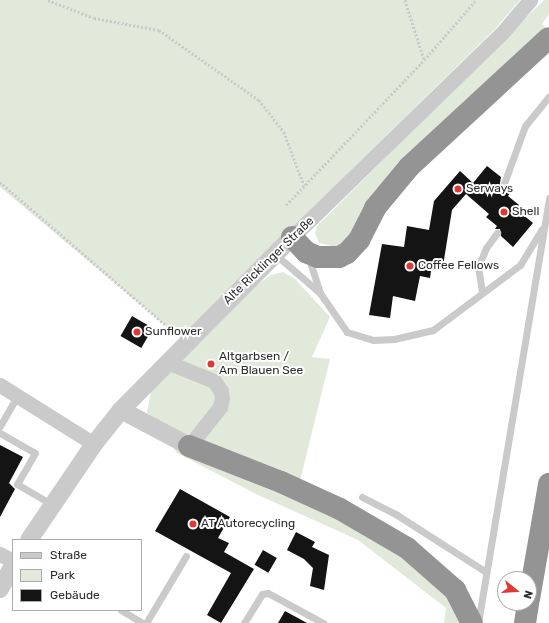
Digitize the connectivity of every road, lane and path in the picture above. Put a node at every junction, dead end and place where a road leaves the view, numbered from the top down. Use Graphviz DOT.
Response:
graph roads {
  1 [pos="48,0"];
  2 [pos="405,0"];
  3 [pos="476,0"];
  4 [pos="530,0"];
  5 [pos="549,38"];
  6 [pos="424,60"];
  7 [pos="549,96"];
  8 [pos="0,182"];
  9 [pos="304,185"];
  10 [pos="503,186"];
  11 [pos="549,198"];
  12 [pos="286,205"];
  13 [pos="544,226"];
  14 [pos="497,233"];
  15 [pos="299,244"];
  16 [pos="274,253"];
  17 [pos="482,292"];
  18 [pos="320,293"];
  19 [pos="178,336"];
  20 [pos="167,362"];
  21 [pos="0,385"];
  22 [pos="18,397"];
  23 [pos="121,410"];
  24 [pos="0,426"];
  25 [pos="0,433"];
  26 [pos="94,444"];
  27 [pos="189,446"];
  28 [pos="549,484"];
  29 [pos="362,497"];
  30 [pos="52,505"];
  31 [pos="30,539"];
  32 [pos="0,554"];
  33 [pos="186,556"];
  34 [pos="12,560"];
  35 [pos="12,568"];
  36 [pos="534,571"];
  37 [pos="486,572"];
  38 [pos="0,589"];
  39 [pos="123,611"];
  40 [pos="527,611"];
  41 [pos="145,623"];
  42 [pos="244,623"];
  43 [pos="323,623"];
  44 [pos="472,623"];
  45 [pos="478,623"];
  46 [pos="525,623"];
  1 -- 9 [label="path"];
  2 -- 6 [label="path"];
  3 -- 6 [label="path"];
  4 -- 15 [label="street, Alte Ricklinger Straße"];
  5 -- 15 [label="highway"];
  6 -- 9 [label="path"];
  7 -- 10 [label="lane"];
  8 -- 19 [label="path"];
  9 -- 12 [label="path"];
  11 -- 13 [label="lane"];
  13 -- 17 [label="lane"];
  13 -- 37 [label="lane"];
  14 -- 17 [label="lane"];
  15 -- 16 [label="street, Alte Ricklinger Straße"];
  15 -- 18 [label="lane"];
  16 -- 18 [label="lane"];
  16 -- 20 [label="street, Alte Ricklinger Straße"];
  17 -- 18 [label="lane"];
  20 -- 23 [label="street, Alte Ricklinger Straße"];
  20 -- 27 [label="street"];
  21 -- 22 [label="street"];
  22 -- 24 [label="lane"];
  22 -- 26 [label="street"];
  23 -- 26 [label="street, Alte Ricklinger Straße"];
  23 -- 27 [label="street"];
  25 -- 30 [label="lane"];
  26 -- 30 [label="street, Alte Ricklinger Straße"];
  27 -- 44 [label="highway"];
  28 -- 36 [label="highway"];
  29 -- 37 [label="lane"];
  30 -- 31 [label="street, Alte Ricklinger Straße"];
  32 -- 34 [label="street"];
  33 -- 41 [label="lane"];
  35 -- 38 [label="street"];
  37 -- 45 [label="lane"];
  39 -- 41 [label="lane"];
  40 -- 46 [label="highway"];
  42 -- 43 [label="lane"];
}
